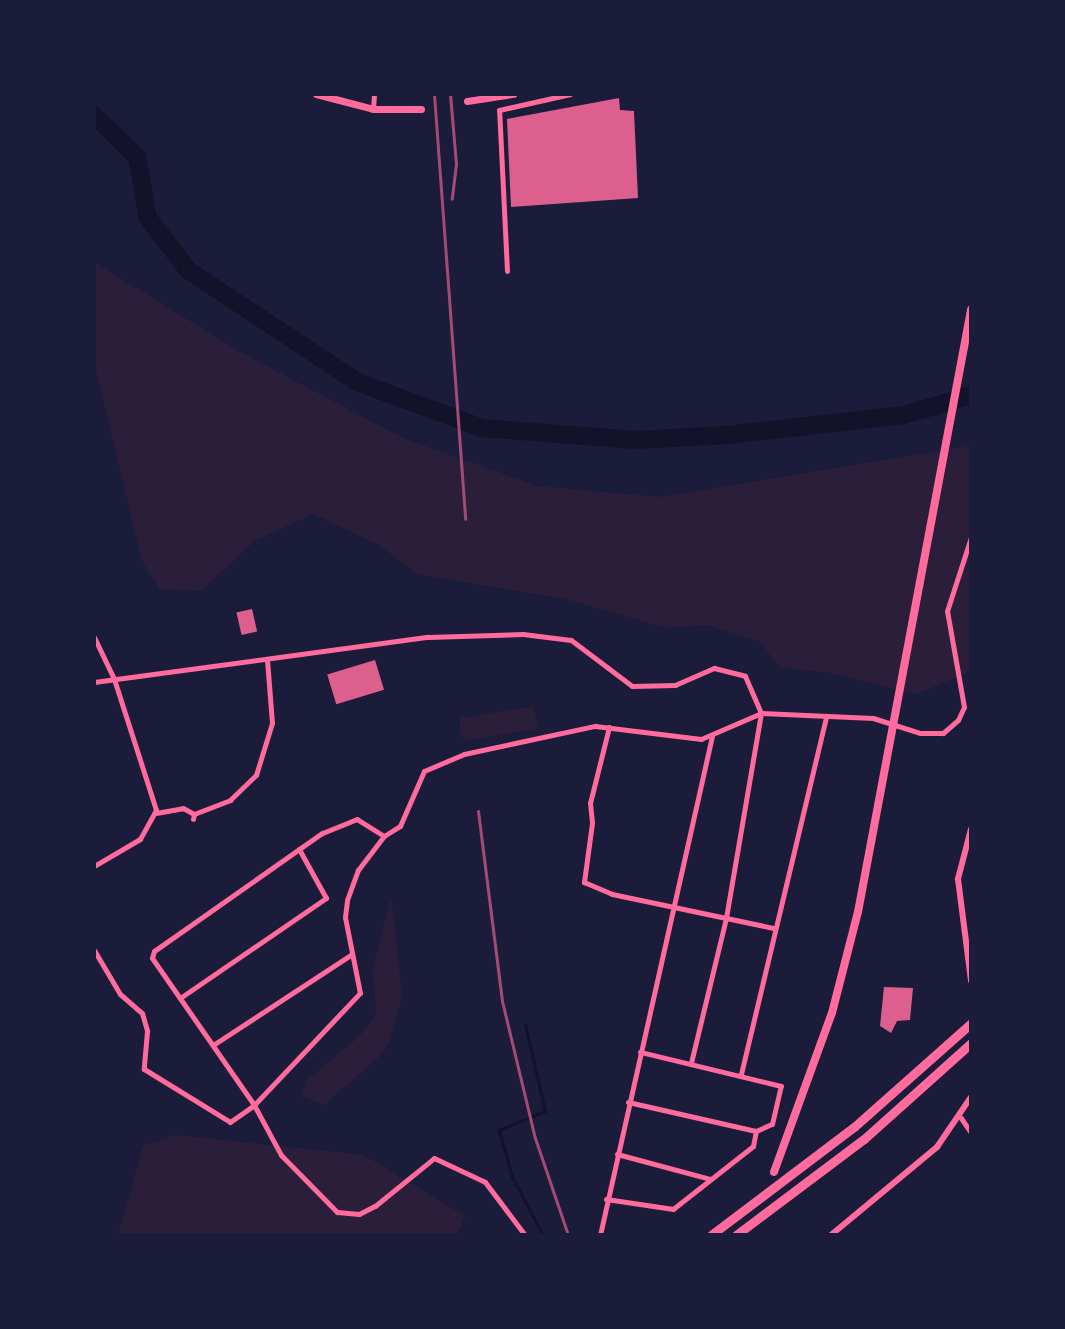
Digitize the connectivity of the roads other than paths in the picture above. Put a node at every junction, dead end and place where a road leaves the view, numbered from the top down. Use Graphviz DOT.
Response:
graph roads {
  1 [pos="316,94"];
  2 [pos="374,94"];
  3 [pos="513,94"];
  4 [pos="570,94"];
  5 [pos="467,101"];
  6 [pos="373,109"];
  7 [pos="421,109"];
  8 [pos="507,271"];
  9 [pos="971,310"];
  10 [pos="971,537"];
  11 [pos="94,637"];
  12 [pos="267,659"];
  13 [pos="114,679"];
  14 [pos="94,682"];
  15 [pos="761,713"];
  16 [pos="826,716"];
  17 [pos="895,726"];
  18 [pos="609,727"];
  19 [pos="712,735"];
  20 [pos="155,813"];
  21 [pos="971,829"];
  22 [pos="384,836"];
  23 [pos="299,849"];
  24 [pos="94,866"];
  25 [pos="672,907"];
  26 [pos="726,918"];
  27 [pos="774,928"];
  28 [pos="94,950"];
  29 [pos="352,954"];
  30 [pos="971,981"];
  31 [pos="180,998"];
  32 [pos="971,1023"];
  33 [pos="971,1043"];
  34 [pos="213,1045"];
  35 [pos="640,1052"];
  36 [pos="691,1063"];
  37 [pos="741,1074"];
  38 [pos="971,1099"];
  39 [pos="628,1102"];
  40 [pos="254,1105"];
  41 [pos="961,1118"];
  42 [pos="756,1131"];
  43 [pos="971,1133"];
  44 [pos="617,1154"];
  45 [pos="774,1172"];
  46 [pos="711,1179"];
  47 [pos="606,1199"];
  48 [pos="525,1235"];
  49 [pos="600,1235"];
  50 [pos="711,1235"];
  51 [pos="736,1235"];
  52 [pos="831,1235"];
  1 -- 6 [label="main road"];
  2 -- 6 [label="street"];
  3 -- 5 [label="main road"];
  4 -- 8 [label="street"];
  6 -- 7 [label="main road"];
  9 -- 17 [label="highway"];
  10 -- 17 [label="street"];
  11 -- 13 [label="street"];
  12 -- 13 [label="street"];
  12 -- 15 [label="street"];
  12 -- 20 [label="street"];
  13 -- 14 [label="street"];
  13 -- 20 [label="street"];
  15 -- 16 [label="street"];
  15 -- 19 [label="street"];
  15 -- 26 [label="street"];
  16 -- 17 [label="street"];
  16 -- 27 [label="street"];
  17 -- 45 [label="highway"];
  18 -- 19 [label="street"];
  18 -- 22 [label="street"];
  18 -- 25 [label="street"];
  19 -- 25 [label="street"];
  20 -- 24 [label="street"];
  21 -- 30 [label="street"];
  22 -- 23 [label="street"];
  22 -- 29 [label="street"];
  23 -- 31 [label="street"];
  23 -- 31 [label="street"];
  25 -- 26 [label="street"];
  25 -- 35 [label="street"];
  26 -- 27 [label="street"];
  26 -- 36 [label="street"];
  27 -- 37 [label="street"];
  28 -- 40 [label="street"];
  29 -- 34 [label="street"];
  29 -- 40 [label="street"];
  31 -- 34 [label="street"];
  32 -- 50 [label="highway"];
  33 -- 51 [label="highway"];
  34 -- 40 [label="street"];
  35 -- 36 [label="street"];
  35 -- 39 [label="street"];
  36 -- 37 [label="street"];
  37 -- 42 [label="street"];
  38 -- 41 [label="street"];
  39 -- 42 [label="street"];
  39 -- 44 [label="street"];
  40 -- 48 [label="street"];
  41 -- 43 [label="street"];
  41 -- 52 [label="street"];
  42 -- 46 [label="street"];
  44 -- 46 [label="street"];
  44 -- 47 [label="street"];
  46 -- 47 [label="street"];
  47 -- 49 [label="street"];
}
